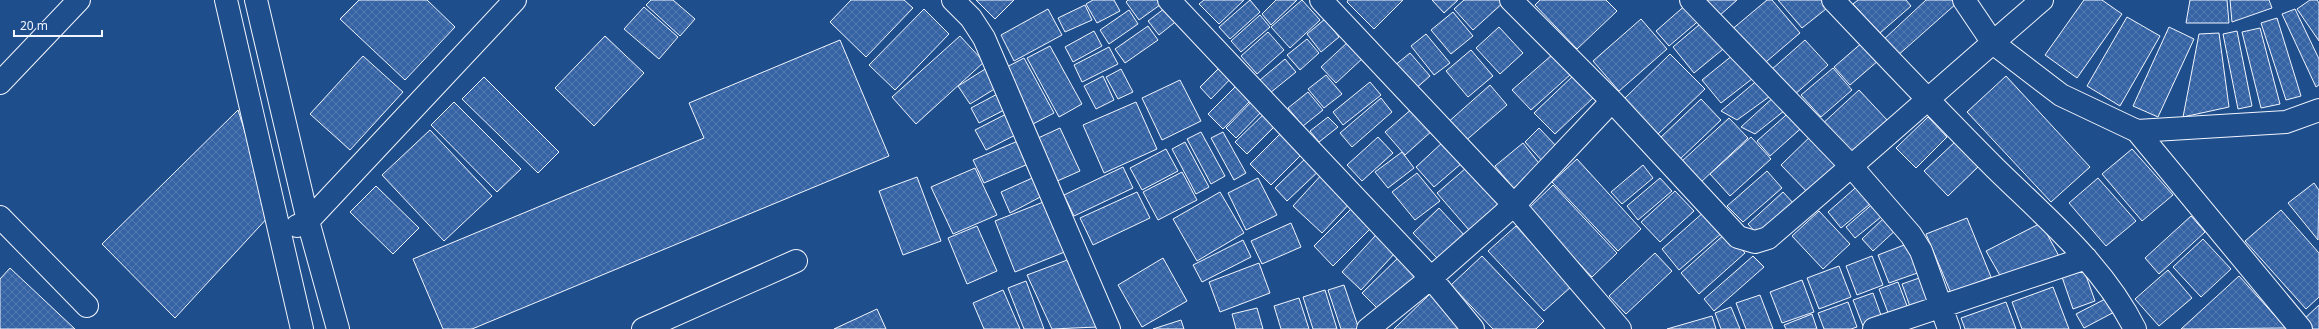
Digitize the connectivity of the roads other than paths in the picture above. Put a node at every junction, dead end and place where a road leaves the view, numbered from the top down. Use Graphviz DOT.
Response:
graph roads {
  1 [pos="79,0"];
  2 [pos="226,0"];
  3 [pos="256,0"];
  4 [pos="515,0"];
  5 [pos="953,0"];
  6 [pos="1321,0"];
  7 [pos="1511,0"];
  8 [pos="1691,0"];
  9 [pos="1834,0"];
  10 [pos="1964,0"];
  11 [pos="2042,0"];
  12 [pos="1176,2"];
  13 [pos="1993,43"];
  14 [pos="0,83"];
  15 [pos="1926,99"];
  16 [pos="1612,101"];
  17 [pos="2319,110"];
  18 [pos="2137,131"];
  19 [pos="1852,167"];
  20 [pos="1514,206"];
  21 [pos="0,217"];
  22 [pos="308,221"];
  23 [pos="279,235"];
  24 [pos="2086,258"];
  25 [pos="796,261"];
  26 [pos="1434,281"];
  27 [pos="87,306"];
  28 [pos="1940,307"];
  29 [pos="302,329"];
  30 [pos="338,329"];
  31 [pos="643,329"];
  32 [pos="1109,329"];
  33 [pos="1368,329"];
  34 [pos="1473,329"];
  35 [pos="1620,329"];
  36 [pos="1874,329"];
  37 [pos="1949,329"];
  38 [pos="2136,329"];
  39 [pos="2301,329"];
  1 -- 14 [label="street"];
  2 -- 23 [label="street"];
  3 -- 22 [label="street"];
  4 -- 22 [label="street"];
  5 -- 32 [label="street"];
  6 -- 20 [label="street"];
  7 -- 16 [label="street"];
  8 -- 19 [label="street"];
  9 -- 15 [label="street"];
  10 -- 13 [label="street"];
  11 -- 13 [label="street"];
  12 -- 26 [label="street"];
  13 -- 15 [label="street"];
  13 -- 18 [label="street"];
  15 -- 19 [label="street"];
  15 -- 24 [label="street"];
  16 -- 19 [label="street"];
  16 -- 20 [label="street"];
  17 -- 18 [label="street"];
  18 -- 39 [label="street"];
  19 -- 28 [label="street"];
  20 -- 26 [label="street"];
  20 -- 35 [label="street"];
  21 -- 27 [label="street"];
  22 -- 23 [label="street"];
  22 -- 30 [label="street"];
  23 -- 29 [label="street"];
  24 -- 28 [label="street"];
  24 -- 38 [label="street"];
  25 -- 31 [label="street"];
  26 -- 33 [label="street"];
  26 -- 34 [label="street"];
  28 -- 36 [label="street"];
  28 -- 37 [label="street"];
}
